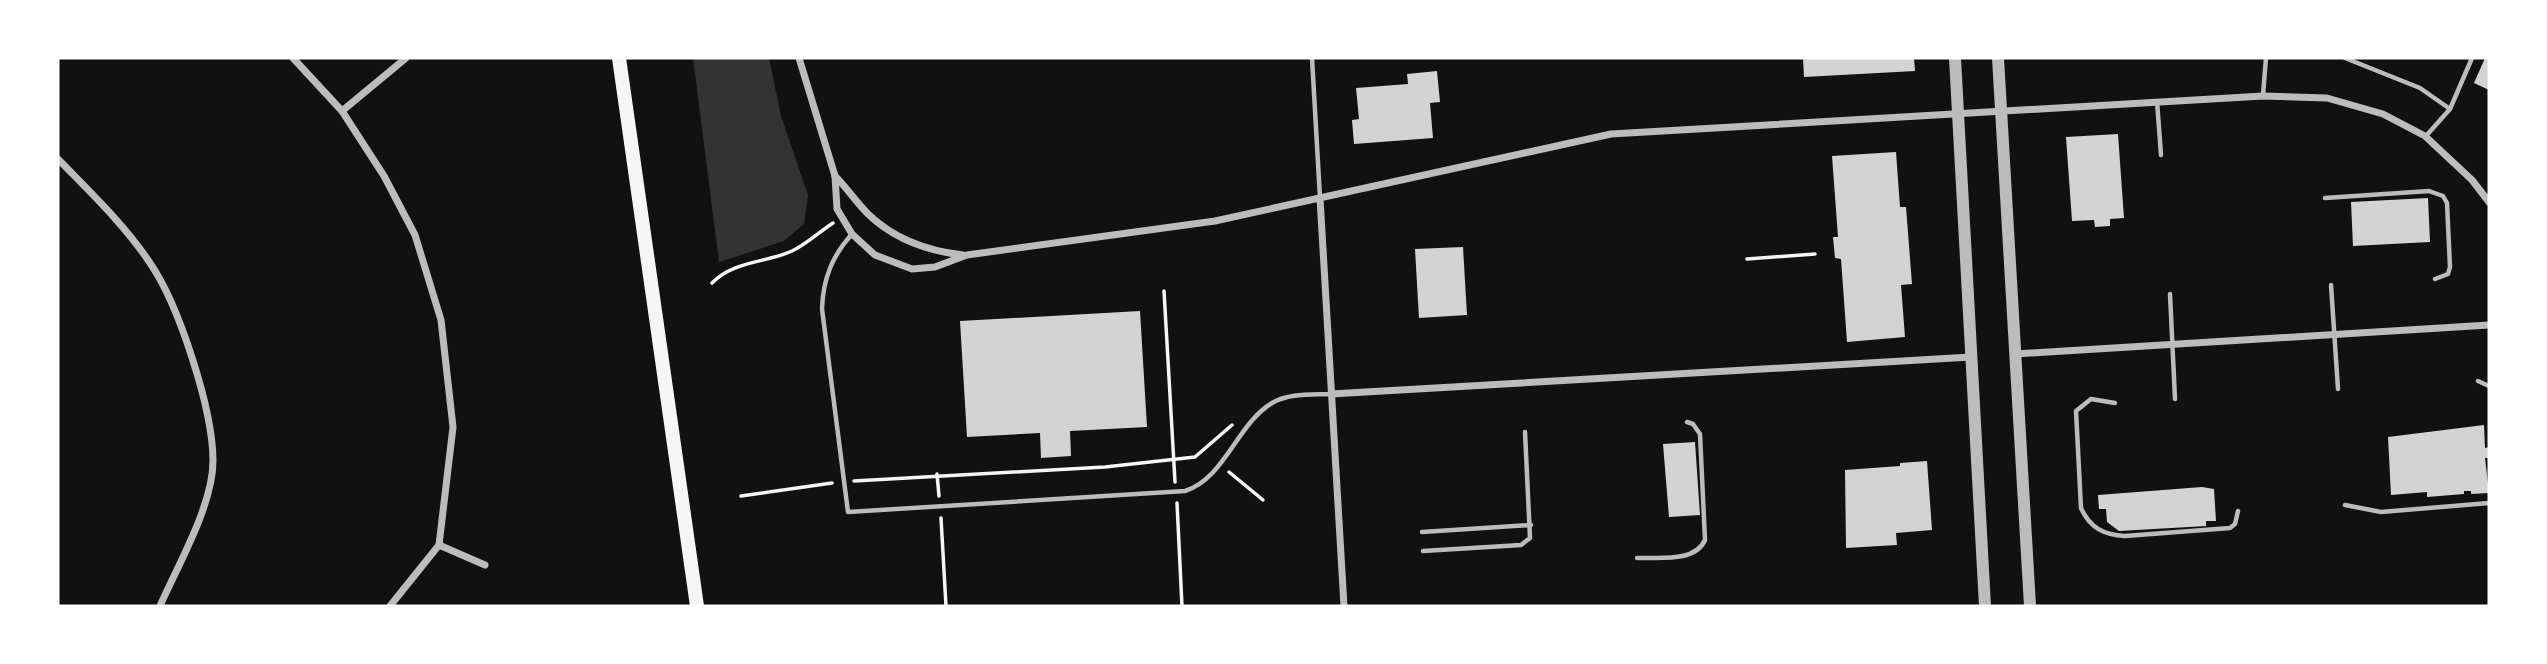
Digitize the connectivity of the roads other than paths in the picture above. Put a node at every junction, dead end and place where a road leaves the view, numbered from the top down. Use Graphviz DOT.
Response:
graph roads {
  1 [pos="293,58"];
  2 [pos="406,58"];
  3 [pos="619,58"];
  4 [pos="799,58"];
  5 [pos="1312,58"];
  6 [pos="1955,58"];
  7 [pos="1998,58"];
  8 [pos="2266,58"];
  9 [pos="2345,58"];
  10 [pos="2472,58"];
  11 [pos="2263,96"];
  12 [pos="2157,101"];
  13 [pos="2001,109"];
  14 [pos="2450,109"];
  15 [pos="341,111"];
  16 [pos="1958,112"];
  17 [pos="2425,136"];
  18 [pos="2161,155"];
  19 [pos="58,159"];
  20 [pos="835,176"];
  21 [pos="1320,198"];
  22 [pos="2325,198"];
  23 [pos="2489,202"];
  24 [pos="852,234"];
  25 [pos="967,255"];
  26 [pos="2435,279"];
  27 [pos="2331,285"];
  28 [pos="2169,294"];
  29 [pos="2489,325"];
  30 [pos="2334,335"];
  31 [pos="2173,345"];
  32 [pos="2015,354"];
  33 [pos="1971,357"];
  34 [pos="2478,381"];
  35 [pos="2489,386"];
  36 [pos="2338,389"];
  37 [pos="1331,394"];
  38 [pos="2175,399"];
  39 [pos="2115,403"];
  40 [pos="1687,422"];
  41 [pos="1525,432"];
  42 [pos="2489,503"];
  43 [pos="2345,505"];
  44 [pos="2238,511"];
  45 [pos="1531,526"];
  46 [pos="1422,532"];
  47 [pos="439,545"];
  48 [pos="1423,551"];
  49 [pos="1637,558"];
  50 [pos="485,565"];
  51 [pos="160,606"];
  52 [pos="390,606"];
  53 [pos="697,606"];
  54 [pos="1344,606"];
  55 [pos="1985,606"];
  56 [pos="2030,606"];
  1 -- 15 [label="street"];
  2 -- 15 [label="street"];
  3 -- 53 [label="main road"];
  4 -- 20 [label="street"];
  5 -- 21 [label="lane"];
  6 -- 16 [label="street"];
  7 -- 13 [label="street"];
  8 -- 11 [label="lane"];
  9 -- 14 [label="lane"];
  10 -- 14 [label="lane"];
  11 -- 12 [label="street"];
  11 -- 17 [label="street"];
  12 -- 13 [label="street"];
  12 -- 18 [label="lane"];
  13 -- 16 [label="street"];
  13 -- 32 [label="street"];
  14 -- 17 [label="lane"];
  15 -- 47 [label="street"];
  16 -- 21 [label="street"];
  16 -- 33 [label="street"];
  17 -- 23 [label="street"];
  19 -- 51 [label="street"];
  20 -- 24 [label="street"];
  20 -- 25 [label="street"];
  21 -- 25 [label="street"];
  21 -- 37 [label="street"];
  22 -- 26 [label="lane"];
  24 -- 25 [label="street"];
  24 -- 37 [label="lane"];
  27 -- 30 [label="lane"];
  28 -- 31 [label="lane"];
  29 -- 30 [label="street"];
  30 -- 31 [label="street"];
  30 -- 36 [label="lane"];
  31 -- 32 [label="street"];
  31 -- 38 [label="lane"];
  32 -- 56 [label="street"];
  33 -- 37 [label="street"];
  33 -- 55 [label="street"];
  34 -- 35 [label="lane"];
  37 -- 54 [label="street"];
  39 -- 44 [label="lane"];
  40 -- 49 [label="lane"];
  41 -- 45 [label="lane"];
  42 -- 43 [label="lane"];
  45 -- 46 [label="lane"];
  45 -- 48 [label="lane"];
  47 -- 50 [label="street"];
  47 -- 52 [label="street"];
}
